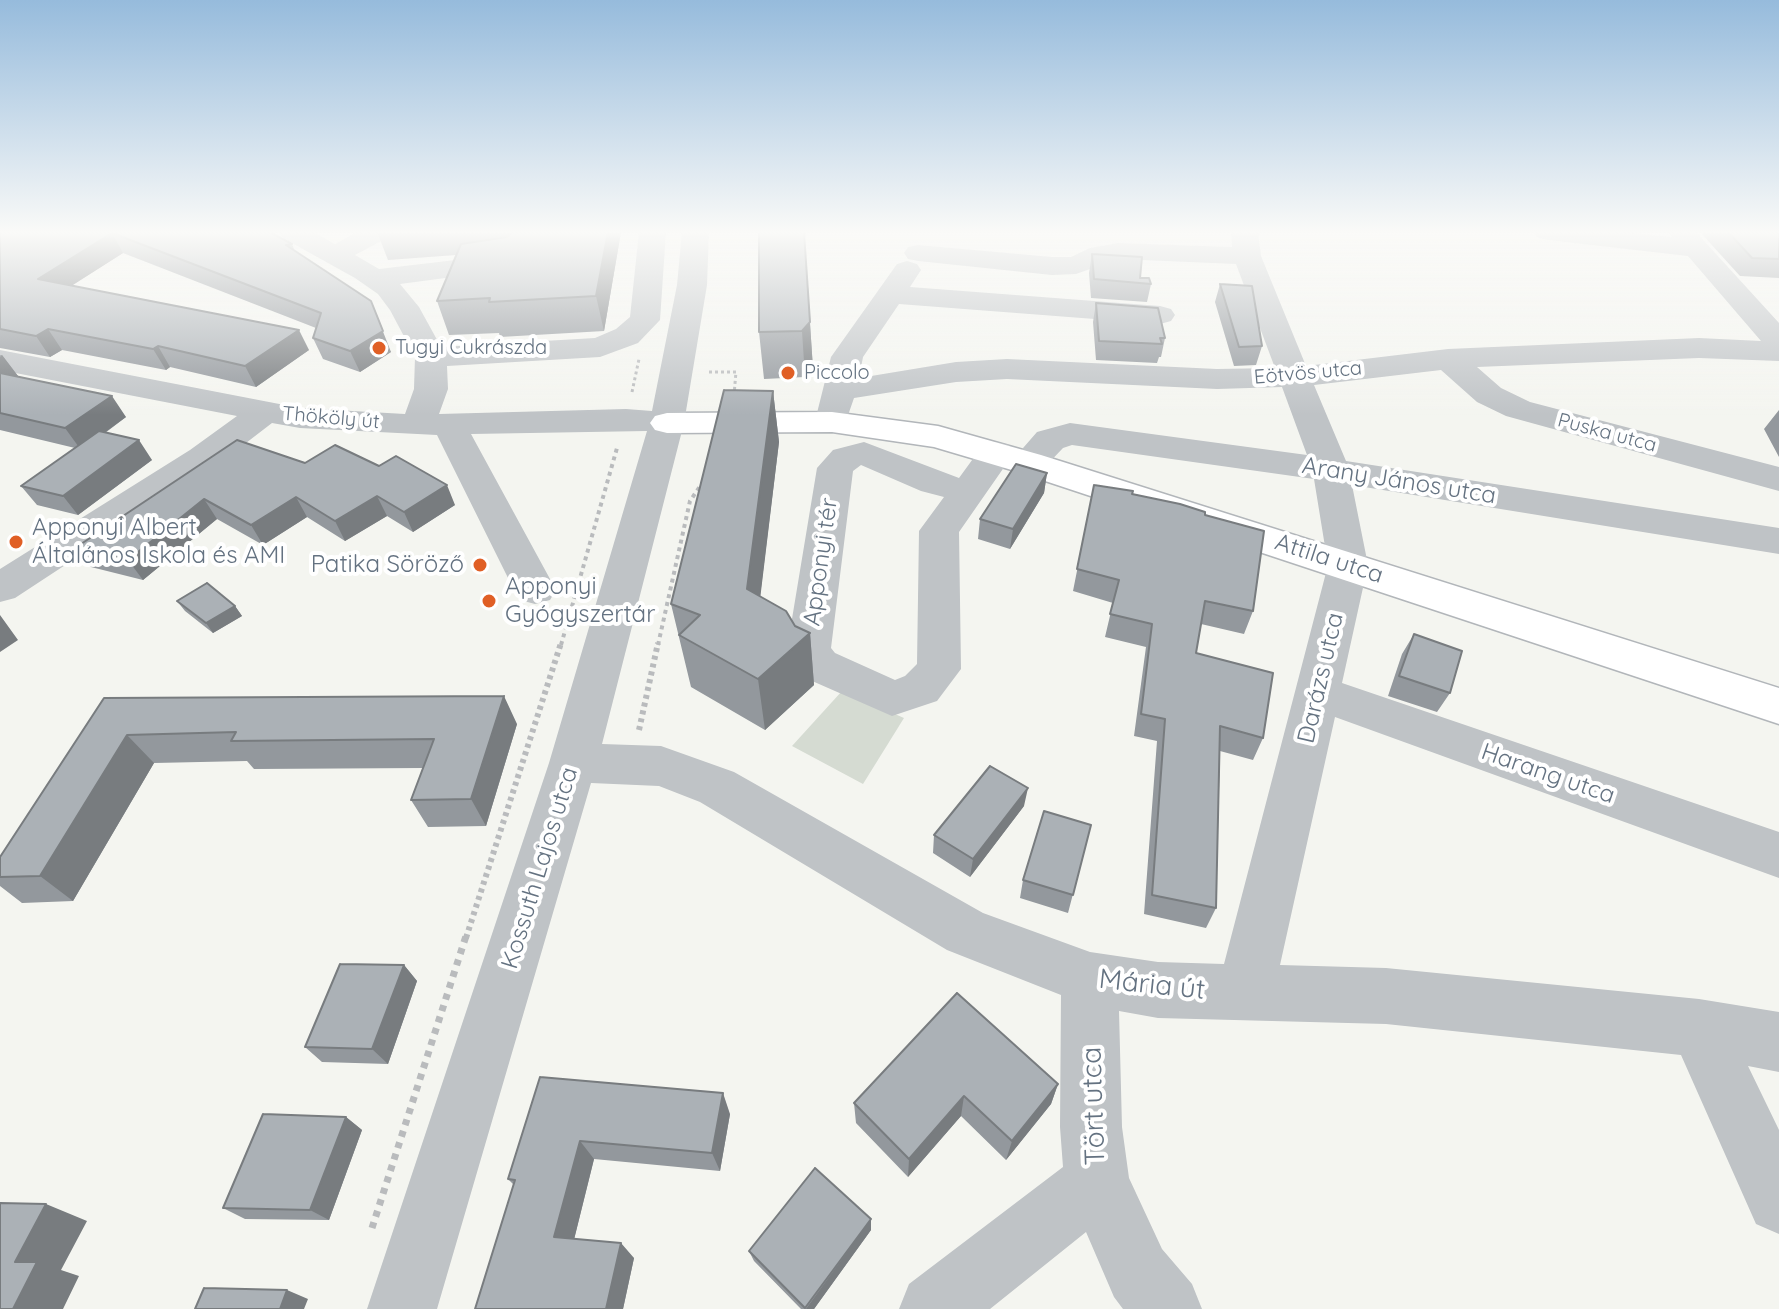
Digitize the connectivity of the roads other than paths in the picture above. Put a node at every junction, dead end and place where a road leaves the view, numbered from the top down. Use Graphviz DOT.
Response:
graph roads {
  1 [pos="392,293"];
  2 [pos="647,293"];
  3 [pos="689,293"];
  4 [pos="1264,293"];
  5 [pos="1735,293"];
  6 [pos="890,294"];
  7 [pos="1160,315"];
  8 [pos="1778,342"];
  9 [pos="431,357"];
  10 [pos="1448,359"];
  11 [pos="0,360"];
  12 [pos="1295,377"];
  13 [pos="835,406"];
  14 [pos="264,412"];
  15 [pos="646,421"];
  16 [pos="434,425"];
  17 [pos="1012,458"];
  18 [pos="1331,470"];
  19 [pos="1779,479"];
  20 [pos="968,492"];
  21 [pos="1779,541"];
  22 [pos="1348,565"];
  23 [pos="0,588"];
  24 [pos="535,590"];
  25 [pos="1318,693"];
  26 [pos="1779,706"];
  27 [pos="573,763"];
  28 [pos="1779,855"];
  29 [pos="1090,979"];
  30 [pos="1245,993"];
  31 [pos="1699,1028"];
  32 [pos="1779,1042"];
  33 [pos="1097,1182"];
  34 [pos="1779,1201"];
  35 [pos="402,1309"];
  36 [pos="934,1309"];
  37 [pos="1167,1309"];
  1 -- 9 [label="street"];
  2 -- 9 [label="street"];
  3 -- 15 [label="street, Kossuth Lajos utca"];
  4 -- 12 [label="street, Darázs utca"];
  5 -- 8 [label="street"];
  6 -- 7 [label="street"];
  6 -- 13 [label="street"];
  8 -- 10 [label="street, Eötvös utca"];
  9 -- 16 [label="street"];
  10 -- 12 [label="street, Eötvös utca"];
  10 -- 19 [label="street, Puska utca"];
  11 -- 14 [label="street, Thököly út"];
  12 -- 13 [label="street, Eötvös utca"];
  12 -- 18 [label="street, Darázs utca"];
  13 -- 15 [label="main road, Attila utca"];
  13 -- 17 [label="main road, Attila utca"];
  14 -- 16 [label="street, Thököly út"];
  14 -- 23 [label="street"];
  15 -- 16 [label="street, Thököly út"];
  15 -- 27 [label="street, Kossuth Lajos utca"];
  16 -- 24 [label="street"];
  17 -- 18 [label="street, Arany János utca"];
  17 -- 20 [label="street, Apponyi tér"];
  17 -- 22 [label="main road, Attila utca"];
  18 -- 21 [label="street, Arany János utca"];
  18 -- 22 [label="street, Darázs utca"];
  20 -- 20 [label="street, Apponyi tér"];
  22 -- 25 [label="street, Darázs utca"];
  22 -- 26 [label="main road, Attila utca"];
  25 -- 28 [label="street, Harang utca"];
  25 -- 30 [label="street, Darázs utca"];
  27 -- 29 [label="street, Mária út"];
  27 -- 35 [label="street, Kossuth Lajos utca"];
  29 -- 30 [label="street, Mária út"];
  29 -- 33 [label="street, Tört utca"];
  30 -- 31 [label="street, Mária út"];
  31 -- 32 [label="street, Mária út"];
  31 -- 34 [label="street"];
  33 -- 36 [label="street"];
  33 -- 37 [label="street, Tört utca"];
}
